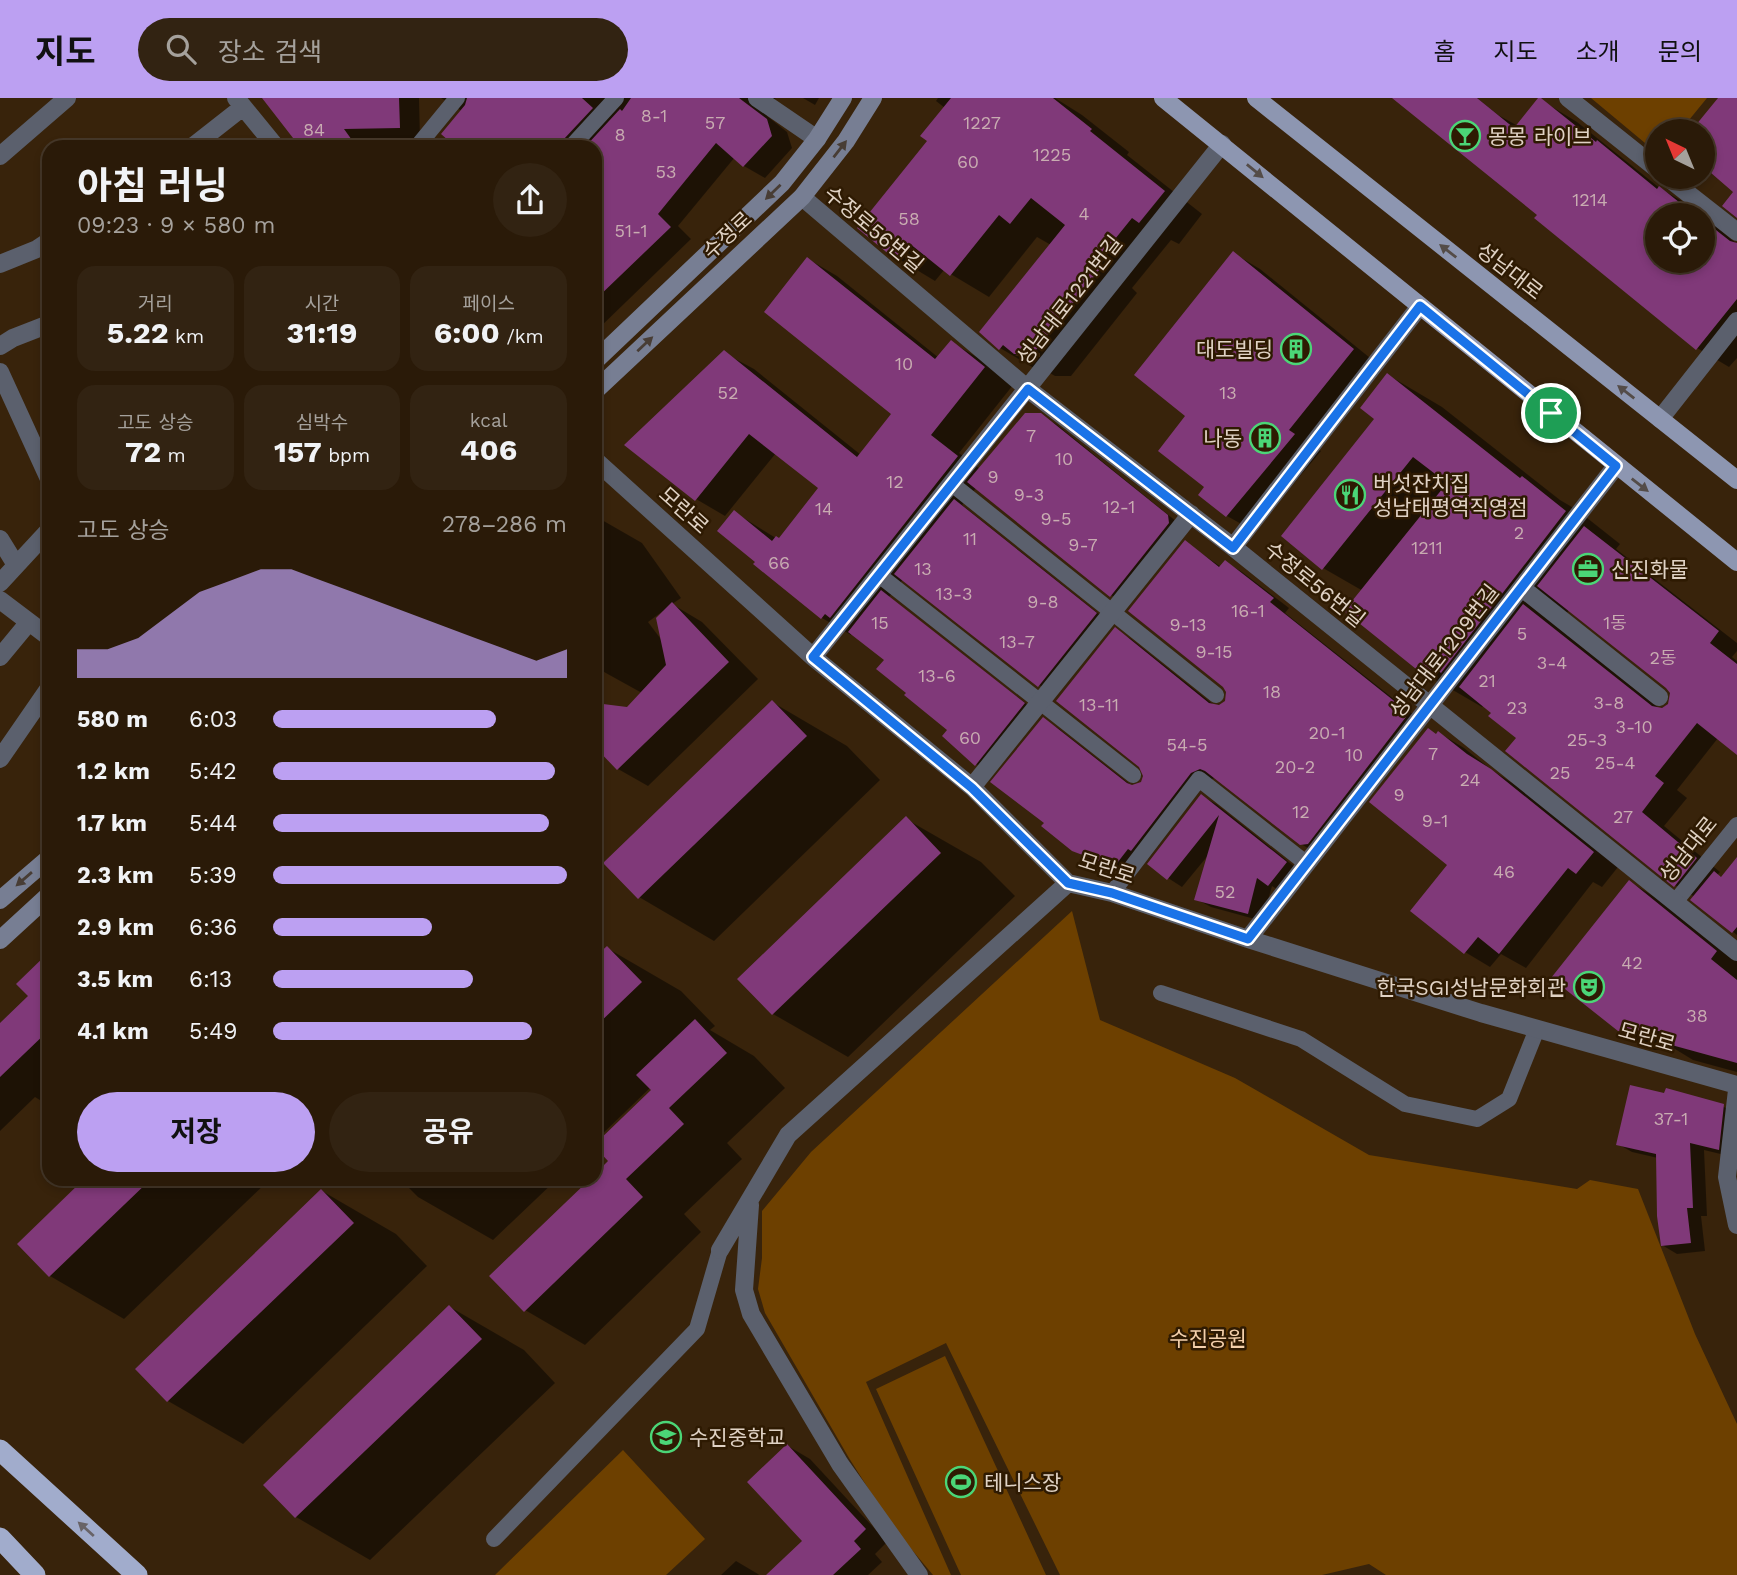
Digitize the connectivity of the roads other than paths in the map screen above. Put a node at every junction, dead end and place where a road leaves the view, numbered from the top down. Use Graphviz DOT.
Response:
graph roads {
  1 [pos="66,98"];
  2 [pos="457,98"];
  3 [pos="757,98"];
  4 [pos="843,98"];
  5 [pos="873,98"];
  6 [pos="1163,98"];
  7 [pos="1256,98"];
  8 [pos="1568,98"];
  9 [pos="608,100"];
  10 [pos="239,102"];
  11 [pos="817,139"];
  12 [pos="199,140"];
  13 [pos="270,140"];
  14 [pos="422,140"];
  15 [pos="577,140"];
  16 [pos="1222,144"];
  17 [pos="0,156"];
  18 [pos="1645,159"];
  19 [pos="1682,189"];
  20 [pos="802,197"];
  21 [pos="1737,232"];
  22 [pos="42,246"];
  23 [pos="0,264"];
  24 [pos="1420,306"];
  25 [pos="1737,321"];
  26 [pos="42,327"];
  27 [pos="0,346"];
  28 [pos="602,354"];
  29 [pos="0,372"];
  30 [pos="602,383"];
  31 [pos="1028,389"];
  32 [pos="1660,419"];
  33 [pos="42,464"];
  34 [pos="602,466"];
  35 [pos="1616,466"];
  36 [pos="1737,480"];
  37 [pos="952,484"];
  38 [pos="1191,514"];
  39 [pos="42,537"];
  40 [pos="0,539"];
  41 [pos="1233,548"];
  42 [pos="1737,562"];
  43 [pos="16,565"];
  44 [pos="878,575"];
  45 [pos="0,583"];
  46 [pos="1522,588"];
  47 [pos="0,600"];
  48 [pos="1112,612"];
  49 [pos="29,622"];
  50 [pos="42,632"];
  51 [pos="0,657"];
  52 [pos="813,657"];
  53 [pos="1216,695"];
  54 [pos="1659,697"];
  55 [pos="42,698"];
  56 [pos="1040,702"];
  57 [pos="1431,705"];
  58 [pos="0,759"];
  59 [pos="1133,775"];
  60 [pos="972,788"];
  61 [pos="1737,825"];
  62 [pos="42,864"];
  63 [pos="1307,864"];
  64 [pos="1068,883"];
  65 [pos="1112,893"];
  66 [pos="0,900"];
  67 [pos="42,901"];
  68 [pos="1675,902"];
  69 [pos="1248,939"];
  70 [pos="0,940"];
  71 [pos="1737,952"];
  72 [pos="1161,993"];
  73 [pos="1537,1029"];
  74 [pos="1737,1085"];
  75 [pos="1737,1090"];
  76 [pos="750,1201"];
  77 [pos="1737,1225"];
  78 [pos="720,1250"];
  79 [pos="0,1450"];
  80 [pos="0,1538"];
  81 [pos="494,1539"];
  82 [pos="35,1575"];
  83 [pos="137,1575"];
  84 [pos="919,1575"];
  1 -- 17 [label="street"];
  2 -- 14 [label="lane"];
  3 -- 11 [label="street"];
  4 -- 11 [label="main road, 수정로"];
  20 -- 5 [label="main road, 수정로, one-way"];
  6 -- 16 [label="main road"];
  32 -- 7 [label="main road, 성남대로, one-way"];
  8 -- 18 [label="street"];
  9 -- 15 [label="lane"];
  10 -- 12 [label="street"];
  10 -- 13 [label="street"];
  11 -- 28 [label="main road, 수정로, one-way"];
  16 -- 24 [label="main road, one-way"];
  16 -- 31 [label="street, 성남대로1221번길"];
  19 -- 21 [label="street"];
  30 -- 20 [label="main road, 수정로, one-way"];
  20 -- 31 [label="street, 수정로56번길"];
  22 -- 23 [label="street"];
  24 -- 35 [label="main road"];
  24 -- 41 [label="street"];
  25 -- 32 [label="street"];
  26 -- 27 [label="street"];
  29 -- 33 [label="street"];
  31 -- 37 [label="street, 성남대로1221번길"];
  31 -- 38 [label="street, 수정로56번길"];
  32 -- 36 [label="main road, 성남대로"];
  34 -- 52 [label="street, 모란로"];
  35 -- 42 [label="main road, one-way"];
  35 -- 46 [label="street, 성남대로1209번길"];
  37 -- 44 [label="street, 성남대로1221번길"];
  37 -- 48 [label="lane"];
  38 -- 41 [label="street, 수정로56번길"];
  38 -- 48 [label="street"];
  39 -- 43 [label="street"];
  40 -- 43 [label="street"];
  41 -- 57 [label="street, 수정로56번길"];
  43 -- 45 [label="street"];
  44 -- 52 [label="street, 성남대로1221번길"];
  44 -- 56 [label="lane"];
  46 -- 54 [label="street"];
  46 -- 57 [label="street, 성남대로1209번길"];
  47 -- 49 [label="street"];
  48 -- 53 [label="lane"];
  48 -- 56 [label="street"];
  49 -- 50 [label="street"];
  49 -- 51 [label="street"];
  52 -- 60 [label="street, 모란로"];
  55 -- 58 [label="street"];
  56 -- 59 [label="lane"];
  56 -- 60 [label="street"];
  57 -- 63 [label="street, 성남대로1209번길"];
  57 -- 68 [label="street, 수정로56번길"];
  60 -- 64 [label="street, 모란로"];
  61 -- 68 [label="lane, 성남대로"];
  62 -- 66 [label="main road, one-way"];
  63 -- 65 [label="lane"];
  63 -- 69 [label="street, 성남대로1209번길"];
  64 -- 65 [label="street, 모란로"];
  64 -- 76 [label="street"];
  65 -- 69 [label="street, 모란로"];
  67 -- 70 [label="main road"];
  68 -- 71 [label="street, 수정로56번길"];
  69 -- 73 [label="street, 모란로"];
  72 -- 73 [label="lane"];
  73 -- 74 [label="street, 모란로"];
  75 -- 77 [label="street"];
  76 -- 78 [label="street"];
  76 -- 84 [label="street"];
  78 -- 81 [label="lane"];
  83 -- 79 [label="highway, one-way"];
  80 -- 82 [label="highway"];
}
